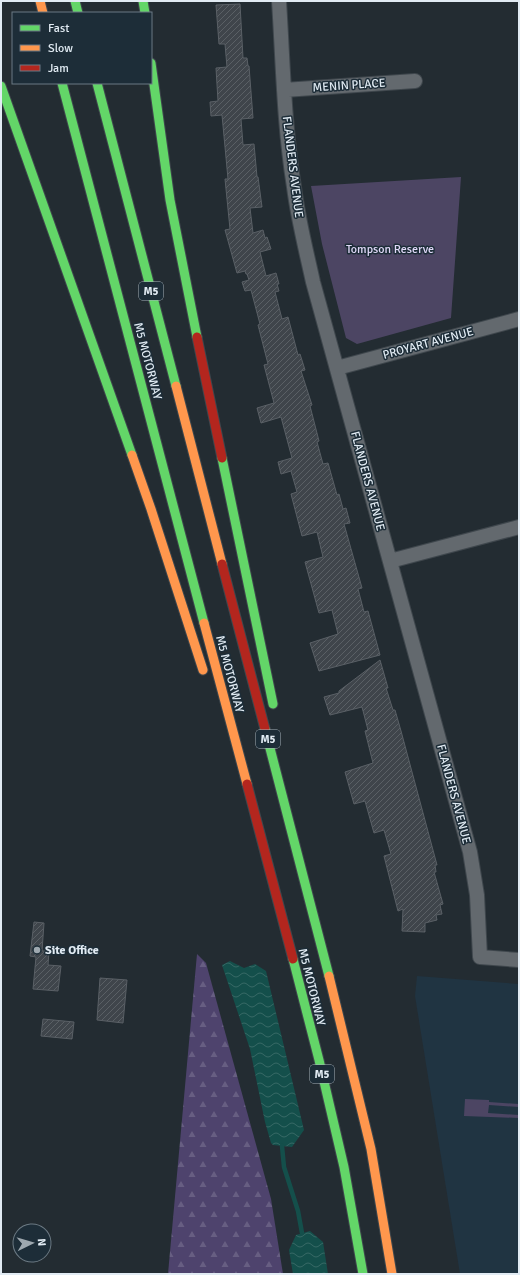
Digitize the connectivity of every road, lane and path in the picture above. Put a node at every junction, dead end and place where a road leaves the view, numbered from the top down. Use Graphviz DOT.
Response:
graph roads {
  1 [pos="40,1"];
  2 [pos="75,1"];
  3 [pos="143,1"];
  4 [pos="279,1"];
  5 [pos="43,12"];
  6 [pos="78,12"];
  7 [pos="145,12"];
  8 [pos="152,70"];
  9 [pos="415,81"];
  10 [pos="62,84"];
  11 [pos="96,84"];
  12 [pos="1,86"];
  13 [pos="284,90"];
  14 [pos="519,319"];
  15 [pos="338,368"];
  16 [pos="519,527"];
  17 [pos="390,560"];
  18 [pos="205,676"];
  19 [pos="275,715"];
  20 [pos="225,736"];
  21 [pos="293,800"];
  22 [pos="271,876"];
  23 [pos="519,960"];
  24 [pos="330,979"];
  25 [pos="363,1274"];
  26 [pos="392,1274"];
  1 -- 5 [label="highway"];
  2 -- 6 [label="highway"];
  3 -- 7 [label="highway"];
  4 -- 13 [label="street, FLANDERS AVENUE"];
  8 -- 19 [label="highway"];
  9 -- 13 [label="street, MENIN PLACE"];
  10 -- 22 [label="highway, M5 MOTORWAY / M5"];
  11 -- 24 [label="highway, M5 MOTORWAY / M5"];
  12 -- 18 [label="highway"];
  13 -- 15 [label="street, FLANDERS AVENUE"];
  14 -- 15 [label="street, PROYART AVENUE"];
  15 -- 17 [label="street, FLANDERS AVENUE"];
  16 -- 17 [label="street"];
  17 -- 23 [label="street, FLANDERS AVENUE"];
  20 -- 22 [label="highway"];
  21 -- 24 [label="highway"];
  22 -- 25 [label="highway, M5 MOTORWAY / M5"];
  24 -- 26 [label="highway, M5 MOTORWAY / M5"];
}
